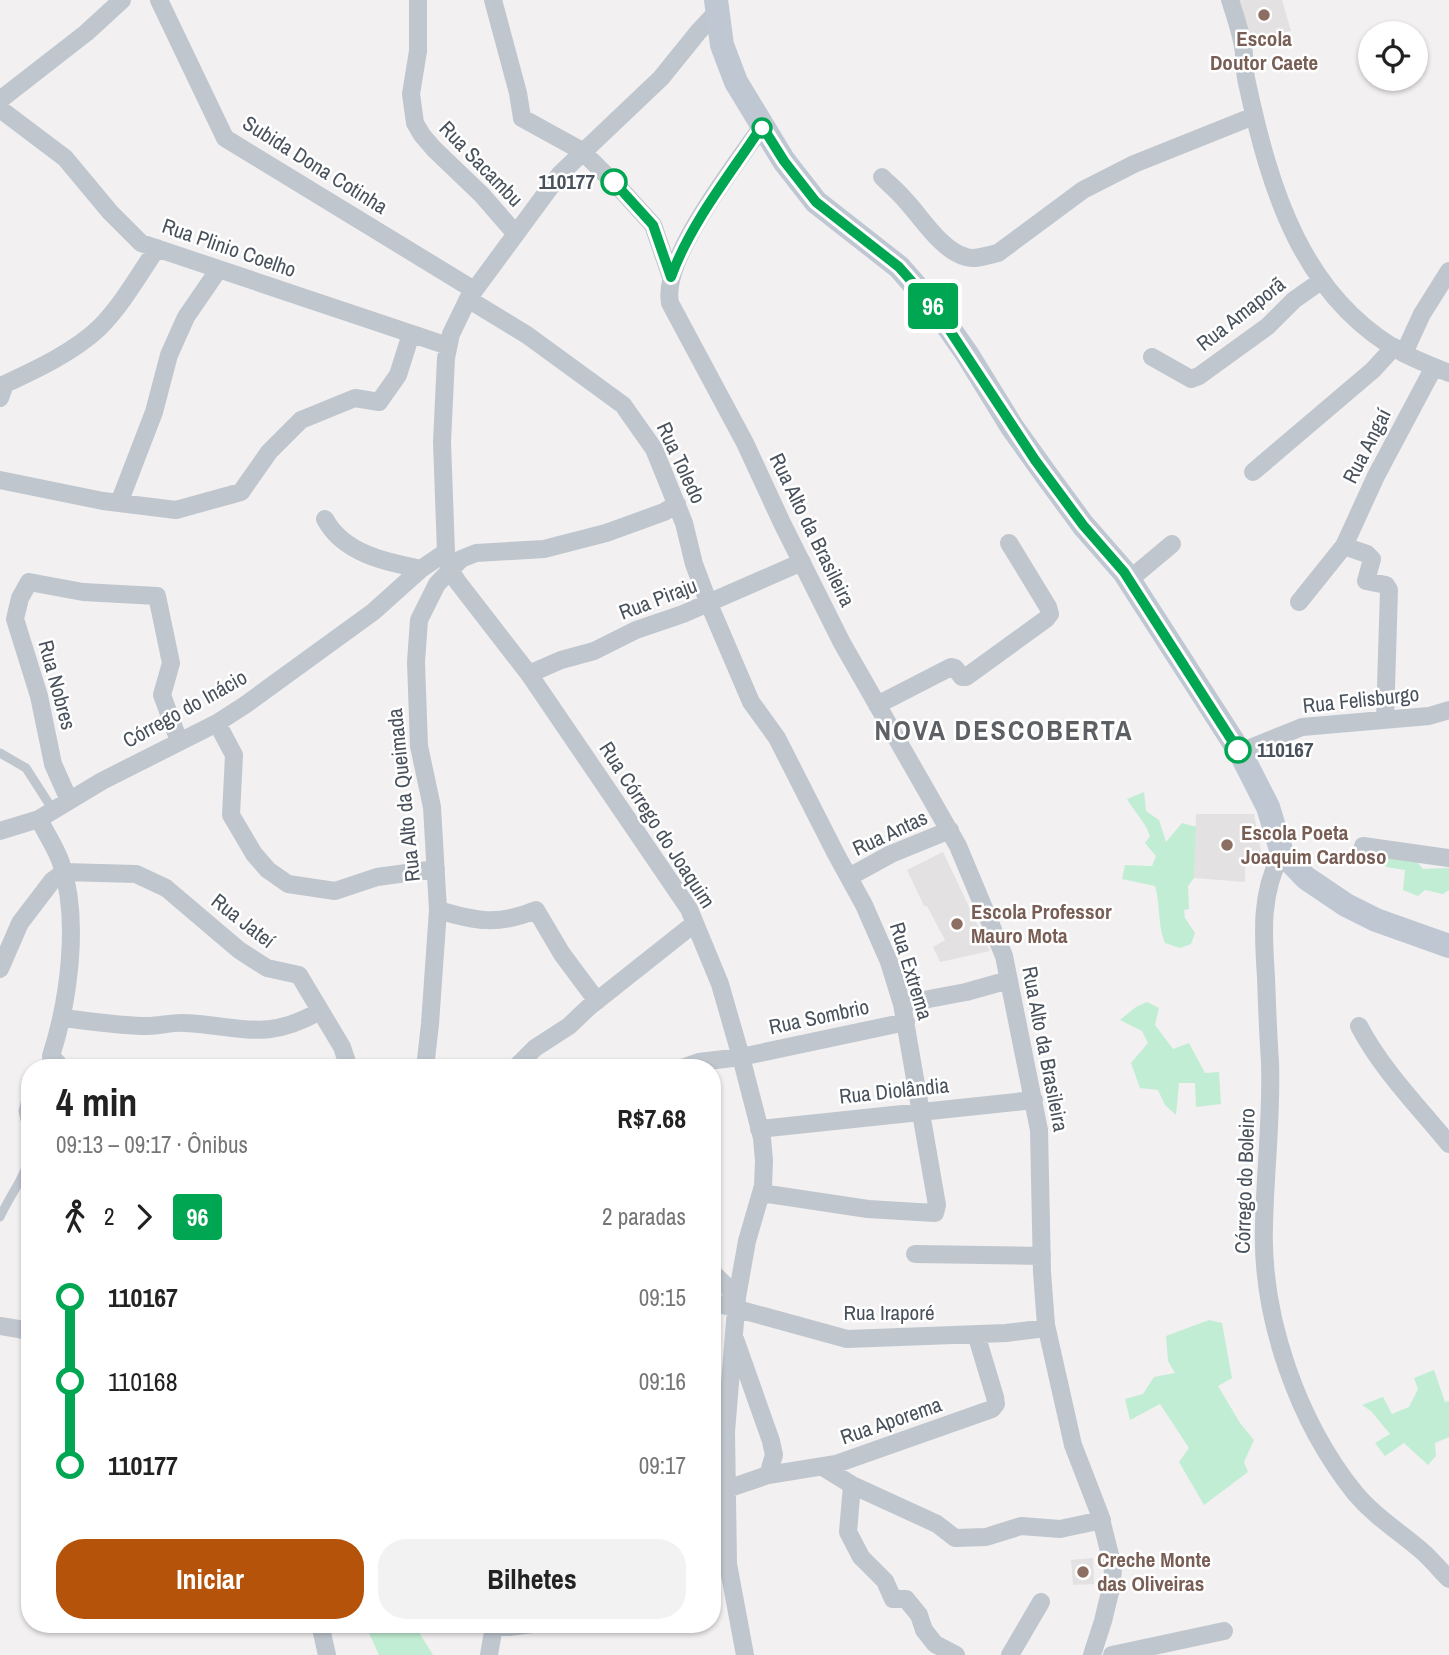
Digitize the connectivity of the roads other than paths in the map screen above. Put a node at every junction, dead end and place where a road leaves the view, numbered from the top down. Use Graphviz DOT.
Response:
graph roads {
  1 [pos="122,0"];
  2 [pos="159,0"];
  3 [pos="418,0"];
  4 [pos="493,0"];
  5 [pos="1230,0"];
  6 [pos="716,6"];
  7 [pos="0,100"];
  8 [pos="0,109"];
  9 [pos="1254,116"];
  10 [pos="762,126"];
  11 [pos="582,152"];
  12 [pos="883,177"];
  13 [pos="515,233"];
  14 [pos="157,248"];
  15 [pos="219,269"];
  16 [pos="1449,271"];
  17 [pos="671,277"];
  18 [pos="1321,281"];
  19 [pos="471,294"];
  20 [pos="411,334"];
  21 [pos="448,346"];
  22 [pos="1399,350"];
  23 [pos="1153,357"];
  24 [pos="1442,370"];
  25 [pos="0,398"];
  26 [pos="1253,472"];
  27 [pos="0,480"];
  28 [pos="119,503"];
  29 [pos="677,504"];
  30 [pos="325,519"];
  31 [pos="1009,543"];
  32 [pos="1172,544"];
  33 [pos="1344,546"];
  34 [pos="448,560"];
  35 [pos="802,562"];
  36 [pos="421,569"];
  37 [pos="1129,580"];
  38 [pos="1299,601"];
  39 [pos="709,604"];
  40 [pos="529,674"];
  41 [pos="877,705"];
  42 [pos="1449,710"];
  43 [pos="1385,720"];
  44 [pos="217,723"];
  45 [pos="179,741"];
  46 [pos="1240,752"];
  47 [pos="0,753"];
  48 [pos="69,800"];
  49 [pos="46,815"];
  50 [pos="950,830"];
  51 [pos="0,831"];
  52 [pos="1363,846"];
  53 [pos="1282,853"];
  54 [pos="1449,858"];
  55 [pos="436,869"];
  56 [pos="64,872"];
  57 [pos="849,877"];
  58 [pos="438,910"];
  59 [pos="695,923"];
  60 [pos="1449,946"];
  61 [pos="0,969"];
  62 [pos="1009,980"];
  63 [pos="597,1000"];
  64 [pos="902,1003"];
  65 [pos="320,1011"];
  66 [pos="62,1018"];
  67 [pos="906,1022"];
  68 [pos="1359,1026"];
  69 [pos="741,1057"];
  70 [pos="52,1059"];
  71 [pos="346,1059"];
  72 [pos="426,1059"];
  73 [pos="524,1059"];
  74 [pos="721,1059"];
  75 [pos="1034,1100"];
  76 [pos="921,1111"];
  77 [pos="759,1129"];
  78 [pos="1449,1144"];
  79 [pos="21,1178"];
  80 [pos="761,1193"];
  81 [pos="0,1217"];
  82 [pos="915,1254"];
  83 [pos="1042,1256"];
  84 [pos="721,1283"];
  85 [pos="721,1303"];
  86 [pos="737,1303"];
  87 [pos="0,1326"];
  88 [pos="1046,1328"];
  89 [pos="21,1330"];
  90 [pos="733,1333"];
  91 [pos="976,1334"];
  92 [pos="721,1412"];
  93 [pos="721,1429"];
  94 [pos="823,1467"];
  95 [pos="768,1475"];
  96 [pos="852,1485"];
  97 [pos="727,1489"];
  98 [pos="1102,1520"];
  99 [pos="1449,1579"];
  100 [pos="1041,1602"];
  101 [pos="1224,1631"];
  102 [pos="322,1633"];
  103 [pos="492,1633"];
  104 [pos="327,1655"];
  105 [pos="489,1655"];
  106 [pos="745,1655"];
  107 [pos="956,1655"];
  108 [pos="1010,1655"];
  109 [pos="1092,1655"];
  110 [pos="1112,1655"];
  1 -- 7 [label="street"];
  2 -- 19 [label="street, Subida Dona Cotinha"];
  3 -- 13 [label="street, Rua Sacambu"];
  4 -- 11 [label="street"];
  5 -- 9 [label="street"];
  6 -- 10 [label="street"];
  6 -- 11 [label="street"];
  8 -- 14 [label="street, Rua Plinio Coelho"];
  9 -- 12 [label="street"];
  9 -- 18 [label="street"];
  10 -- 17 [label="street, Rua Alto da Brasileira"];
  10 -- 37 [label="street"];
  11 -- 13 [label="street"];
  11 -- 17 [label="street"];
  13 -- 19 [label="street"];
  14 -- 15 [label="street, Rua Plinio Coelho"];
  14 -- 25 [label="street"];
  15 -- 20 [label="street, Rua Plinio Coelho"];
  15 -- 28 [label="street"];
  16 -- 22 [label="street"];
  17 -- 35 [label="street, Rua Alto da Brasileira"];
  18 -- 22 [label="street"];
  18 -- 23 [label="street, Rua Amaporã"];
  19 -- 21 [label="street"];
  19 -- 29 [label="street, Rua Toledo"];
  20 -- 21 [label="street, Rua Plinio Coelho"];
  20 -- 28 [label="street"];
  21 -- 34 [label="street"];
  22 -- 24 [label="street"];
  22 -- 26 [label="street"];
  24 -- 33 [label="street, Rua Angaí"];
  27 -- 28 [label="street"];
  29 -- 34 [label="street, Córrego do Inácio"];
  29 -- 39 [label="street, Rua Toledo"];
  30 -- 36 [label="street"];
  31 -- 41 [label="street"];
  32 -- 37 [label="street"];
  33 -- 38 [label="street, Rua Angaí"];
  33 -- 43 [label="street"];
  34 -- 36 [label="street, Córrego do Inácio"];
  34 -- 40 [label="street, Rua Córrego do Joaquim"];
  34 -- 55 [label="street, Rua Alto da Queimada"];
  35 -- 39 [label="street, Rua Piraju"];
  35 -- 41 [label="street, Rua Alto da Brasileira"];
  36 -- 44 [label="street, Córrego do Inácio"];
  37 -- 46 [label="street"];
  39 -- 40 [label="street, Rua Piraju"];
  39 -- 57 [label="street, Rua Extrema"];
  40 -- 59 [label="street, Rua Córrego do Joaquim"];
  41 -- 50 [label="street, Rua Alto da Brasileira"];
  42 -- 43 [label="street, Rua Felisburgo"];
  43 -- 46 [label="street, Rua Felisburgo"];
  44 -- 45 [label="street, Córrego do Inácio"];
  44 -- 55 [label="street"];
  45 -- 48 [label="street, Córrego do Inácio"];
  45 -- 48 [label="street, Rua Nobres"];
  46 -- 53 [label="street"];
  47 -- 49 [label="lane"];
  48 -- 49 [label="street, Córrego do Inácio"];
  49 -- 51 [label="street, Córrego do Inácio"];
  49 -- 56 [label="street"];
  50 -- 57 [label="street, Rua Antas"];
  50 -- 62 [label="street, Rua Alto da Brasileira"];
  52 -- 54 [label="street"];
  53 -- 60 [label="street"];
  53 -- 99 [label="street, Córrego do Boleiro"];
  55 -- 58 [label="street, Rua Alto da Queimada"];
  56 -- 61 [label="street"];
  56 -- 65 [label="street, Rua Jateí"];
  56 -- 66 [label="street"];
  57 -- 64 [label="street, Rua Extrema"];
  58 -- 63 [label="street"];
  58 -- 72 [label="street, Rua Alto da Queimada"];
  59 -- 63 [label="street"];
  59 -- 69 [label="street, Rua Córrego do Joaquim"];
  62 -- 64 [label="street"];
  62 -- 75 [label="street, Rua Alto da Brasileira"];
  63 -- 73 [label="street"];
  64 -- 67 [label="street, Rua Extrema"];
  65 -- 66 [label="street"];
  65 -- 71 [label="street, Rua Jateí"];
  66 -- 70 [label="street"];
  67 -- 69 [label="street, Rua Sombrio"];
  67 -- 76 [label="street, Rua Extrema"];
  68 -- 78 [label="street"];
  69 -- 74 [label="street, Rua Sombrio"];
  69 -- 77 [label="street, Rua Córrego do Joaquim"];
  75 -- 76 [label="street, Rua Diolândia"];
  75 -- 83 [label="street, Rua Alto da Brasileira"];
  76 -- 77 [label="street, Rua Diolândia"];
  76 -- 80 [label="street, Rua Extrema"];
  77 -- 80 [label="street, Rua Córrego do Joaquim"];
  79 -- 81 [label="lane"];
  80 -- 86 [label="street, Rua Córrego do Joaquim"];
  82 -- 83 [label="street"];
  83 -- 88 [label="street, Rua Alto da Brasileira"];
  84 -- 86 [label="street"];
  85 -- 86 [label="street, Rua Iraporé"];
  86 -- 90 [label="street, Rua Córrego do Joaquim"];
  86 -- 91 [label="street, Rua Iraporé"];
  87 -- 89 [label="street"];
  88 -- 91 [label="street, Rua Iraporé"];
  88 -- 98 [label="street, Rua Alto da Brasileira"];
  90 -- 92 [label="street, Rua Córrego do Joaquim"];
  90 -- 95 [label="street"];
  91 -- 94 [label="street, Rua Aporema"];
  93 -- 97 [label="street, Rua Córrego do Joaquim"];
  94 -- 95 [label="street, Rua Aporema"];
  94 -- 96 [label="street"];
  95 -- 97 [label="street, Rua Aporema"];
  96 -- 98 [label="street"];
  96 -- 107 [label="street"];
  97 -- 106 [label="street, Rua Córrego do Joaquim"];
  98 -- 109 [label="street, Rua Alto da Brasileira"];
  100 -- 108 [label="street"];
  101 -- 110 [label="street"];
  102 -- 104 [label="street"];
  103 -- 105 [label="street"];
}
